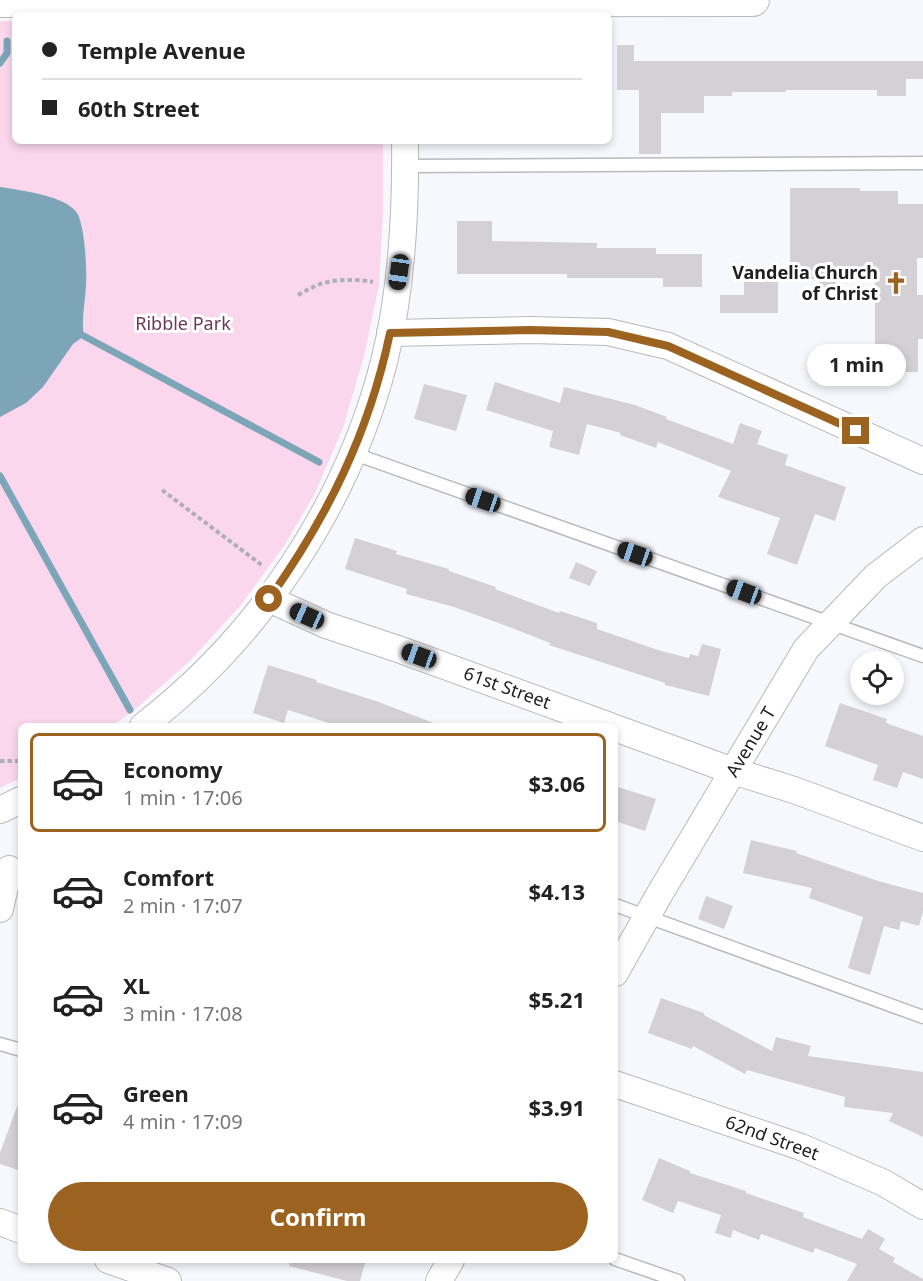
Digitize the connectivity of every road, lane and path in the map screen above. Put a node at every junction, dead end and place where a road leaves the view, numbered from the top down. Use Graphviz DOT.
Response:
graph roads {
  1 [pos="412,0"];
  2 [pos="692,0"];
  3 [pos="753,0"];
  4 [pos="403,1"];
  5 [pos="0,2"];
  6 [pos="405,144"];
  7 [pos="923,163"];
  8 [pos="405,166"];
  9 [pos="373,282"];
  10 [pos="298,295"];
  11 [pos="390,333"];
  12 [pos="352,453"];
  13 [pos="923,461"];
  14 [pos="162,490"];
  15 [pos="923,540"];
  16 [pos="263,566"];
  17 [pos="269,599"];
  18 [pos="831,623"];
  19 [pos="923,656"];
  20 [pos="147,723"];
  21 [pos="602,723"];
  22 [pos="618,729"];
  23 [pos="0,761"];
  24 [pos="18,761"];
  25 [pos="733,771"];
  26 [pos="18,801"];
  27 [pos="0,810"];
  28 [pos="923,838"];
  29 [pos="10,865"];
  30 [pos="618,906"];
  31 [pos="0,909"];
  32 [pos="647,916"];
  33 [pos="618,968"];
  34 [pos="923,1017"];
  35 [pos="0,1044"];
  36 [pos="18,1049"];
  37 [pos="618,1085"];
  38 [pos="923,1206"];
  39 [pos="0,1222"];
  40 [pos="18,1229"];
  41 [pos="618,1260"];
  42 [pos="117,1263"];
  43 [pos="449,1263"];
  44 [pos="168,1281"];
  45 [pos="439,1281"];
  46 [pos="678,1281"];
  1 -- 2 [label="street"];
  1 -- 4 [label="street"];
  2 -- 3 [label="street"];
  4 -- 5 [label="street"];
  6 -- 8 [label="street"];
  7 -- 8 [label="lane"];
  8 -- 11 [label="street"];
  9 -- 10 [label="path"];
  11 -- 12 [label="street"];
  11 -- 13 [label="street"];
  12 -- 17 [label="street"];
  12 -- 18 [label="lane"];
  14 -- 16 [label="path"];
  15 -- 18 [label="street, Avenue T"];
  17 -- 20 [label="street"];
  17 -- 21 [label="street, 61st Street"];
  18 -- 19 [label="lane"];
  18 -- 25 [label="street, Avenue T"];
  22 -- 25 [label="street"];
  23 -- 24 [label="path"];
  25 -- 28 [label="street"];
  25 -- 32 [label="street, Avenue T"];
  26 -- 27 [label="street"];
  29 -- 31 [label="street"];
  30 -- 32 [label="lane"];
  32 -- 33 [label="street, Avenue T"];
  32 -- 34 [label="lane"];
  35 -- 36 [label="lane"];
  37 -- 38 [label="street, 62nd Street"];
  39 -- 40 [label="street"];
  41 -- 46 [label="lane"];
  42 -- 44 [label="street"];
  43 -- 45 [label="street"];
}
